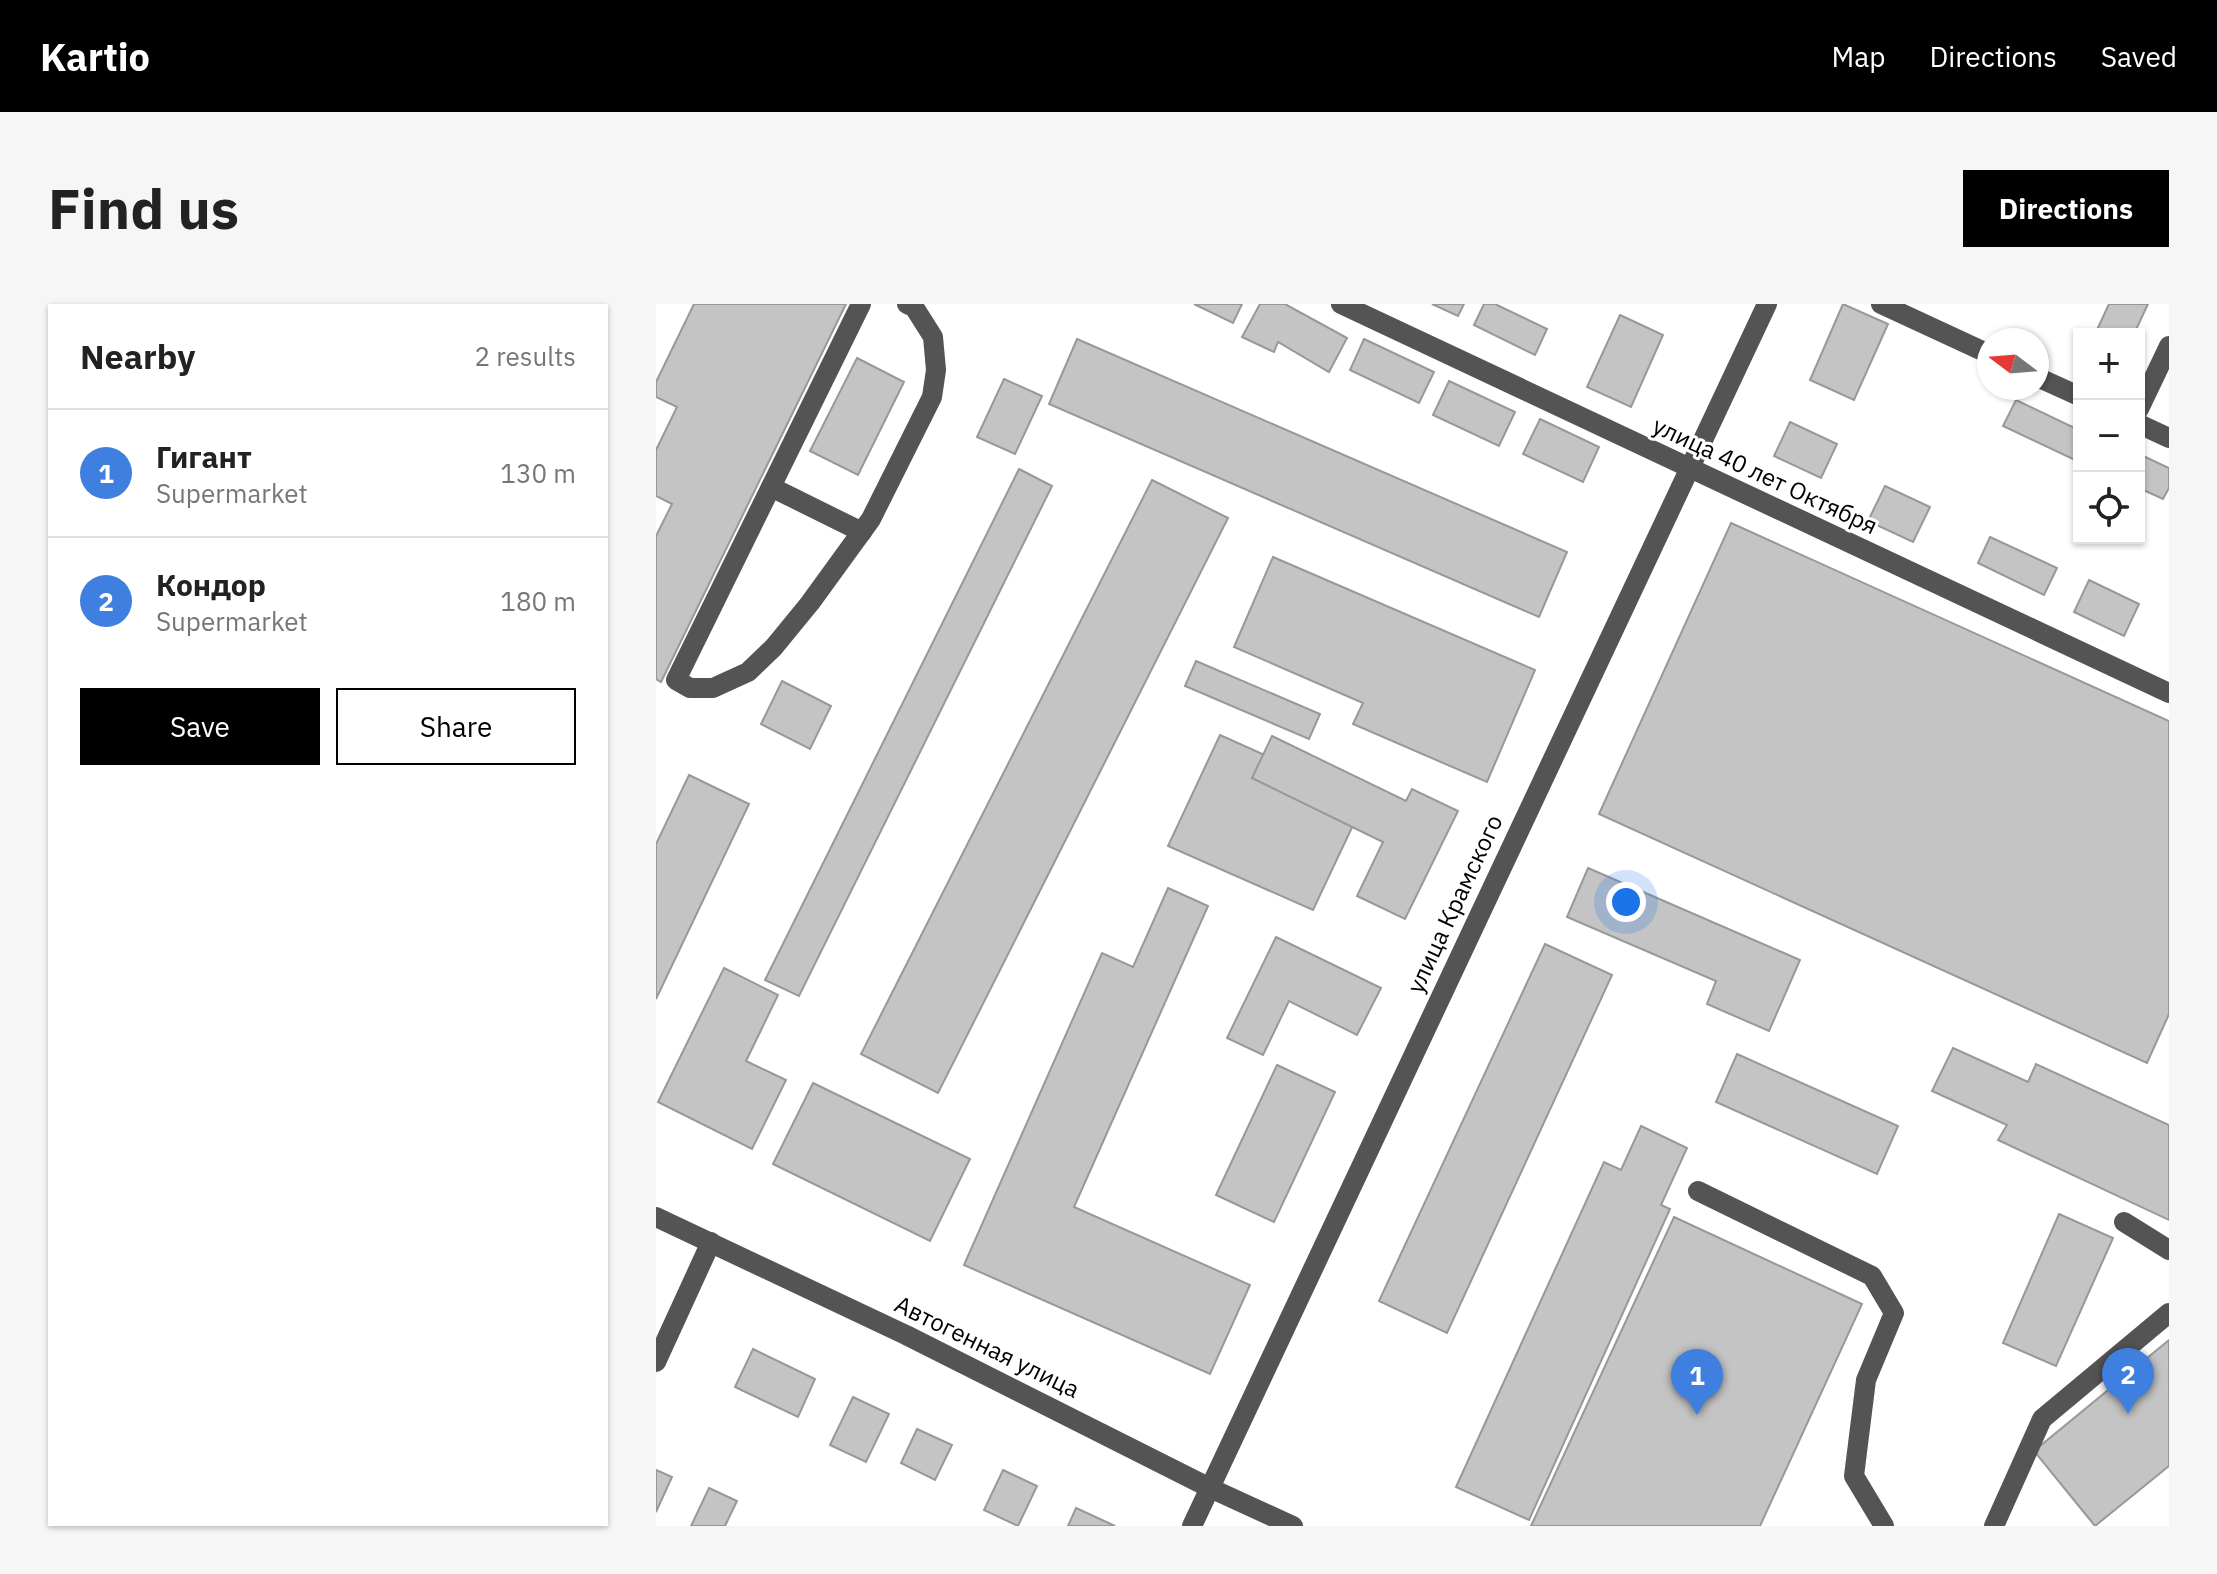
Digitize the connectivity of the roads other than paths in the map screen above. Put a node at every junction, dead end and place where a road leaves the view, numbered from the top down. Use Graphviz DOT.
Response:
graph roads {
  1 [pos="861,304"];
  2 [pos="907,304"];
  3 [pos="1341,304"];
  4 [pos="1767,304"];
  5 [pos="1881,304"];
  6 [pos="2169,346"];
  7 [pos="1977,348"];
  8 [pos="2049,382"];
  9 [pos="2073,393"];
  10 [pos="2143,400"];
  11 [pos="2145,427"];
  12 [pos="2169,438"];
  13 [pos="1688,469"];
  14 [pos="771,487"];
  15 [pos="862,532"];
  16 [pos="2169,693"];
  17 [pos="1698,1191"];
  18 [pos="656,1217"];
  19 [pos="2124,1222"];
  20 [pos="711,1242"];
  21 [pos="2169,1250"];
  22 [pos="2169,1313"];
  23 [pos="656,1362"];
  24 [pos="1210,1488"];
  25 [pos="1192,1526"];
  26 [pos="1293,1526"];
  27 [pos="1884,1526"];
  28 [pos="1994,1526"];
  1 -- 14 [label="street"];
  2 -- 15 [label="street"];
  3 -- 13 [label="street, улица 40 лет Октября"];
  4 -- 13 [label="street, улица Крамского"];
  5 -- 7 [label="street"];
  6 -- 10 [label="street"];
  8 -- 9 [label="street"];
  11 -- 12 [label="street"];
  13 -- 16 [label="street, улица 40 лет Октября"];
  13 -- 24 [label="street, улица Крамского"];
  14 -- 15 [label="street"];
  14 -- 15 [label="street"];
  17 -- 27 [label="street"];
  18 -- 20 [label="street, Автогенная улица"];
  19 -- 21 [label="street"];
  20 -- 23 [label="street"];
  20 -- 24 [label="street, Автогенная улица"];
  22 -- 28 [label="street"];
  24 -- 25 [label="street, улица Крамского"];
  24 -- 26 [label="street, Автогенная улица"];
}
